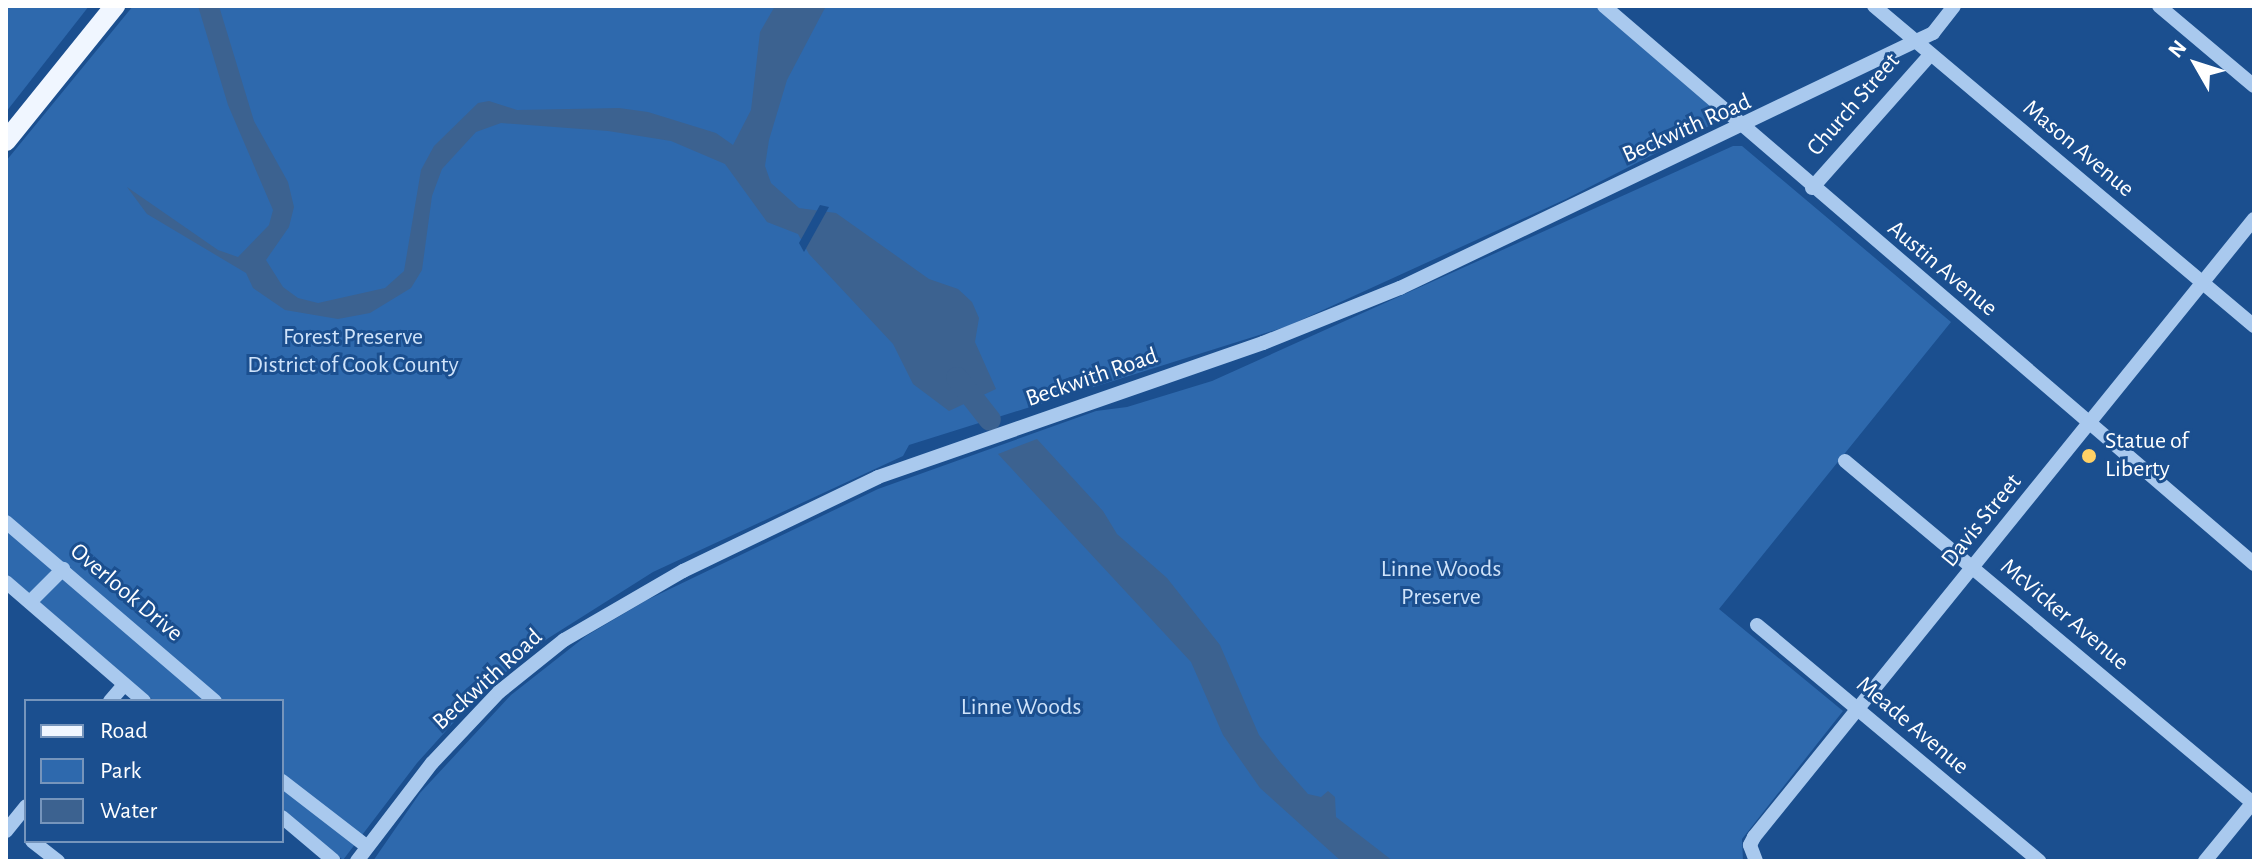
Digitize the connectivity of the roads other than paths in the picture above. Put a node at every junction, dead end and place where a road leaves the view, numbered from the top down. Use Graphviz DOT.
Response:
graph roads {
  1 [pos="115,6"];
  2 [pos="1604,6"];
  3 [pos="1874,6"];
  4 [pos="1954,6"];
  5 [pos="2159,6"];
  6 [pos="1916,41"];
  7 [pos="1931,54"];
  8 [pos="2254,86"];
  9 [pos="1743,127"];
  10 [pos="6,141"];
  11 [pos="1812,188"];
  12 [pos="2254,219"];
  13 [pos="2202,283"];
  14 [pos="2254,326"];
  15 [pos="2089,424"];
  16 [pos="1845,461"];
  17 [pos="6,522"];
  18 [pos="2254,564"];
  19 [pos="1973,567"];
  20 [pos="63,569"];
  21 [pos="6,582"];
  22 [pos="30,602"];
  23 [pos="1757,625"];
  24 [pos="124,685"];
  25 [pos="112,699"];
  26 [pos="142,699"];
  27 [pos="213,699"];
  28 [pos="1858,709"];
  29 [pos="284,783"];
  30 [pos="2254,802"];
  31 [pos="24,809"];
  32 [pos="284,819"];
  33 [pos="9,828"];
  34 [pos="35,843"];
  35 [pos="366,846"];
  36 [pos="1754,857"];
  37 [pos="333,860"];
  38 [pos="58,861"];
  39 [pos="357,861"];
  40 [pos="2039,861"];
  41 [pos="2205,861"];
  1 -- 10 [label="main road"];
  2 -- 9 [label="street, Austin Avenue"];
  3 -- 6 [label="street, Mason Avenue"];
  4 -- 6 [label="street, Church Street"];
  5 -- 8 [label="street"];
  6 -- 7 [label="street, Mason Avenue"];
  6 -- 9 [label="street, Beckwith Road"];
  7 -- 11 [label="street, Church Street"];
  7 -- 13 [label="street, Mason Avenue"];
  9 -- 11 [label="street, Austin Avenue"];
  9 -- 35 [label="street, Beckwith Road"];
  11 -- 15 [label="street, Austin Avenue"];
  12 -- 13 [label="street, Davis Street"];
  13 -- 14 [label="street, Mason Avenue"];
  13 -- 15 [label="street, Davis Street"];
  15 -- 18 [label="street, Austin Avenue"];
  15 -- 19 [label="street, Davis Street"];
  16 -- 19 [label="street, McVicker Avenue"];
  17 -- 20 [label="street, Overlook Drive"];
  19 -- 28 [label="street, Davis Street"];
  19 -- 30 [label="street, McVicker Avenue"];
  20 -- 22 [label="street"];
  20 -- 27 [label="street, Overlook Drive"];
  21 -- 22 [label="street"];
  22 -- 24 [label="street"];
  23 -- 28 [label="street, Meade Avenue"];
  24 -- 25 [label="street"];
  24 -- 26 [label="street"];
  28 -- 36 [label="street, Davis Street"];
  28 -- 40 [label="street, Meade Avenue"];
  29 -- 35 [label="street"];
  30 -- 41 [label="street"];
  31 -- 33 [label="street"];
  32 -- 37 [label="street"];
  34 -- 38 [label="street"];
  35 -- 39 [label="street, Beckwith Road"];
}
